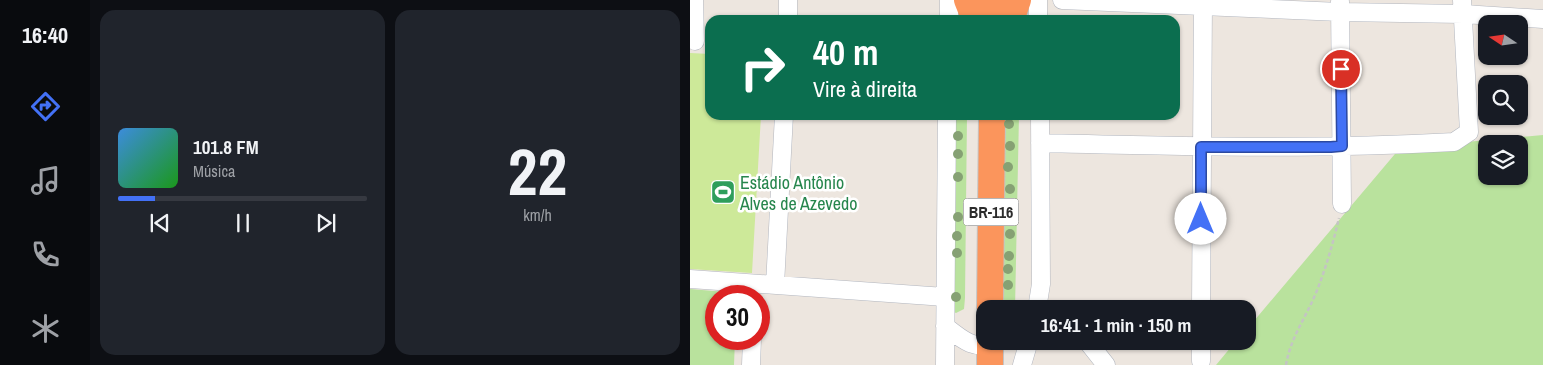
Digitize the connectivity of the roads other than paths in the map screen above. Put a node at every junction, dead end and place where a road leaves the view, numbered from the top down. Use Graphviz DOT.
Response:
graph roads {
  1 [pos="694,0"];
  2 [pos="788,0"];
  3 [pos="949,0"];
  4 [pos="967,0"];
  5 [pos="993,0"];
  6 [pos="1018,0"];
  7 [pos="1038,0"];
  8 [pos="1062,0"];
  9 [pos="1203,3"];
  10 [pos="1340,6"];
  11 [pos="1462,7"];
  12 [pos="788,15"];
  13 [pos="948,15"];
  14 [pos="973,15"];
  15 [pos="993,15"];
  16 [pos="1013,15"];
  17 [pos="1038,15"];
  18 [pos="1543,19"];
  19 [pos="698,42"];
  20 [pos="784,120"];
  21 [pos="947,120"];
  22 [pos="992,120"];
  23 [pos="1040,120"];
  24 [pos="1040,144"];
  25 [pos="1342,146"];
  26 [pos="1201,147"];
  27 [pos="1342,204"];
  28 [pos="690,279"];
  29 [pos="725,285"];
  30 [pos="775,285"];
  31 [pos="770,286"];
  32 [pos="945,297"];
  33 [pos="990,300"];
  34 [pos="1038,300"];
  35 [pos="1201,300"];
  36 [pos="945,326"];
  37 [pos="976,345"];
  38 [pos="752,350"];
  39 [pos="1026,350"];
  40 [pos="1094,350"];
  41 [pos="1201,350"];
  42 [pos="1201,361"];
  43 [pos="752,365"];
  44 [pos="946,365"];
  45 [pos="1022,365"];
  46 [pos="1106,365"];
  1 -- 19 [label="street"];
  2 -- 12 [label="street"];
  3 -- 13 [label="street"];
  4 -- 14 [label="highway"];
  5 -- 15 [label="highway"];
  6 -- 16 [label="highway"];
  7 -- 17 [label="street"];
  8 -- 9 [label="street"];
  9 -- 10 [label="street"];
  9 -- 26 [label="street"];
  10 -- 11 [label="street"];
  10 -- 25 [label="street"];
  11 -- 18 [label="street"];
  11 -- 25 [label="street"];
  20 -- 30 [label="street"];
  21 -- 32 [label="street"];
  22 -- 33 [label="highway, BR-116"];
  23 -- 24 [label="street"];
  24 -- 26 [label="street"];
  24 -- 34 [label="street"];
  25 -- 26 [label="street"];
  25 -- 27 [label="street"];
  26 -- 35 [label="street"];
  28 -- 29 [label="street"];
  30 -- 31 [label="street"];
  30 -- 32 [label="street"];
  32 -- 36 [label="street"];
  36 -- 37 [label="street"];
  36 -- 44 [label="street"];
  38 -- 43 [label="street"];
  39 -- 45 [label="street"];
  40 -- 46 [label="street"];
  41 -- 42 [label="street"];
}
